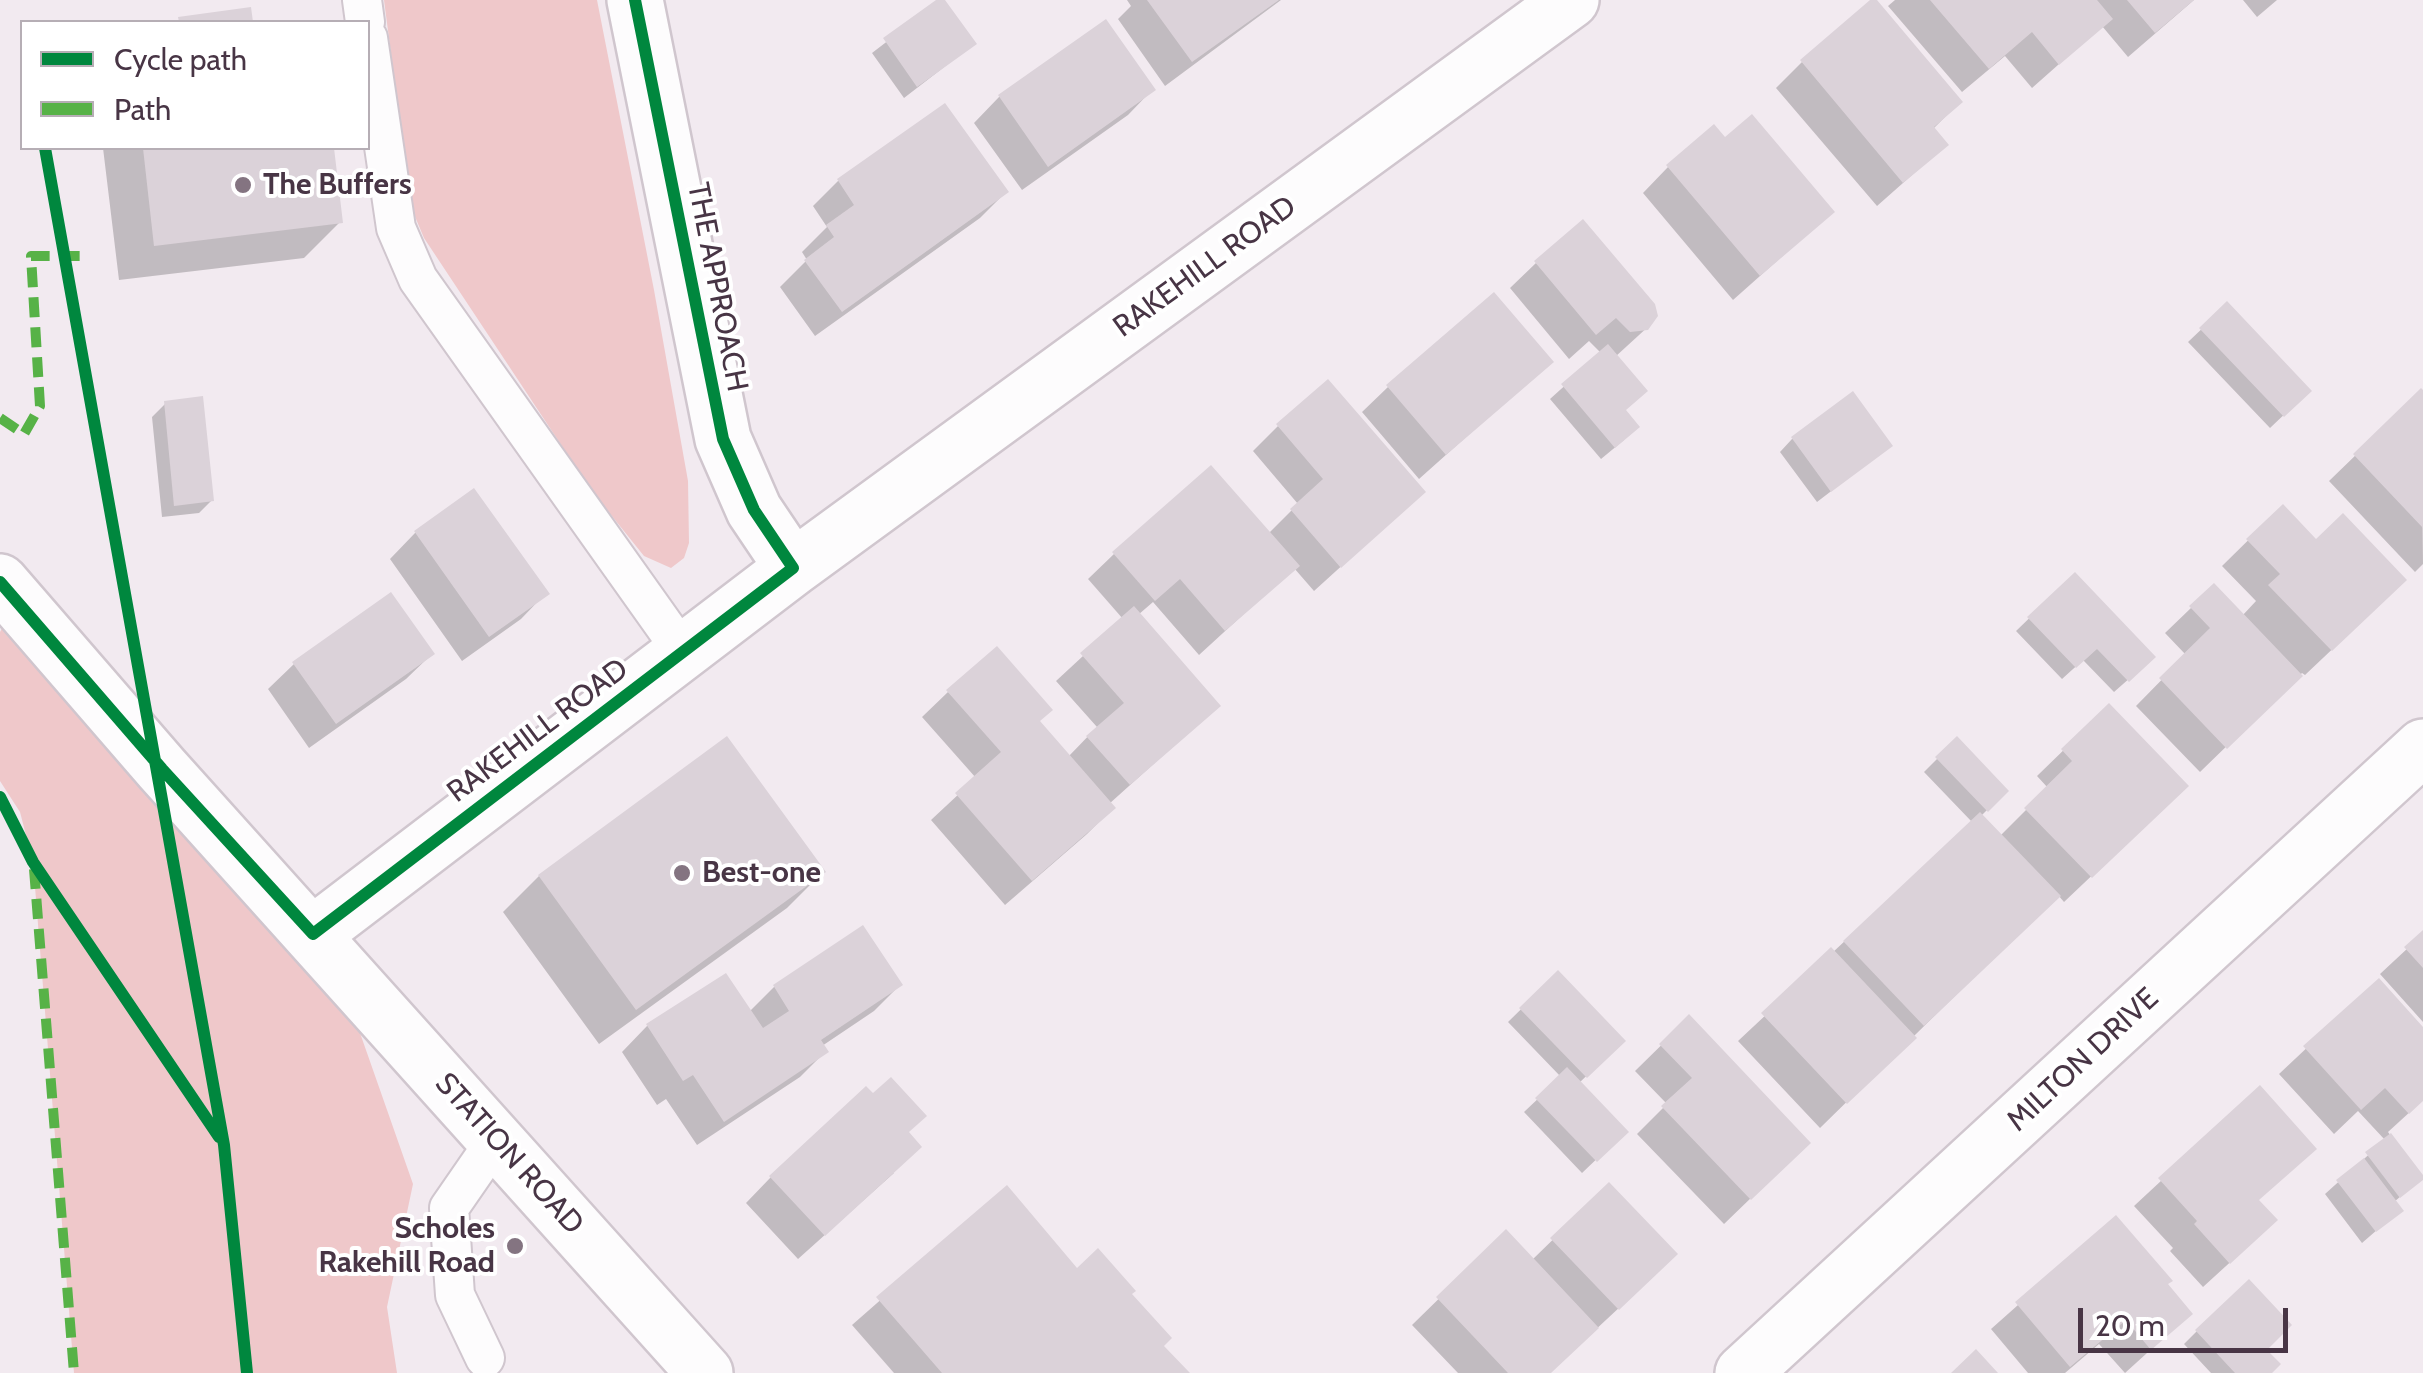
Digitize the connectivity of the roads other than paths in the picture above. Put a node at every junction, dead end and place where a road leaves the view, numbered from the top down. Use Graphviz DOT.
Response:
graph roads {
  1 [pos="635,0"];
  2 [pos="1571,0"];
  3 [pos="370,52"];
  4 [pos="794,568"];
  5 [pos="0,582"];
  6 [pos="683,652"];
  7 [pos="2423,747"];
  8 [pos="313,934"];
  9 [pos="496,1140"];
  10 [pos="484,1358"];
  11 [pos="705,1373"];
  12 [pos="1743,1373"];
  1 -- 4 [label="street, THE APPROACH"];
  2 -- 4 [label="street, RAKEHILL ROAD"];
  3 -- 6 [label="lane"];
  4 -- 6 [label="street, RAKEHILL ROAD"];
  5 -- 8 [label="street, STATION ROAD"];
  6 -- 8 [label="street, RAKEHILL ROAD"];
  7 -- 12 [label="street, MILTON DRIVE"];
  8 -- 9 [label="street, STATION ROAD"];
  9 -- 10 [label="lane"];
  9 -- 11 [label="street, STATION ROAD"];
}
